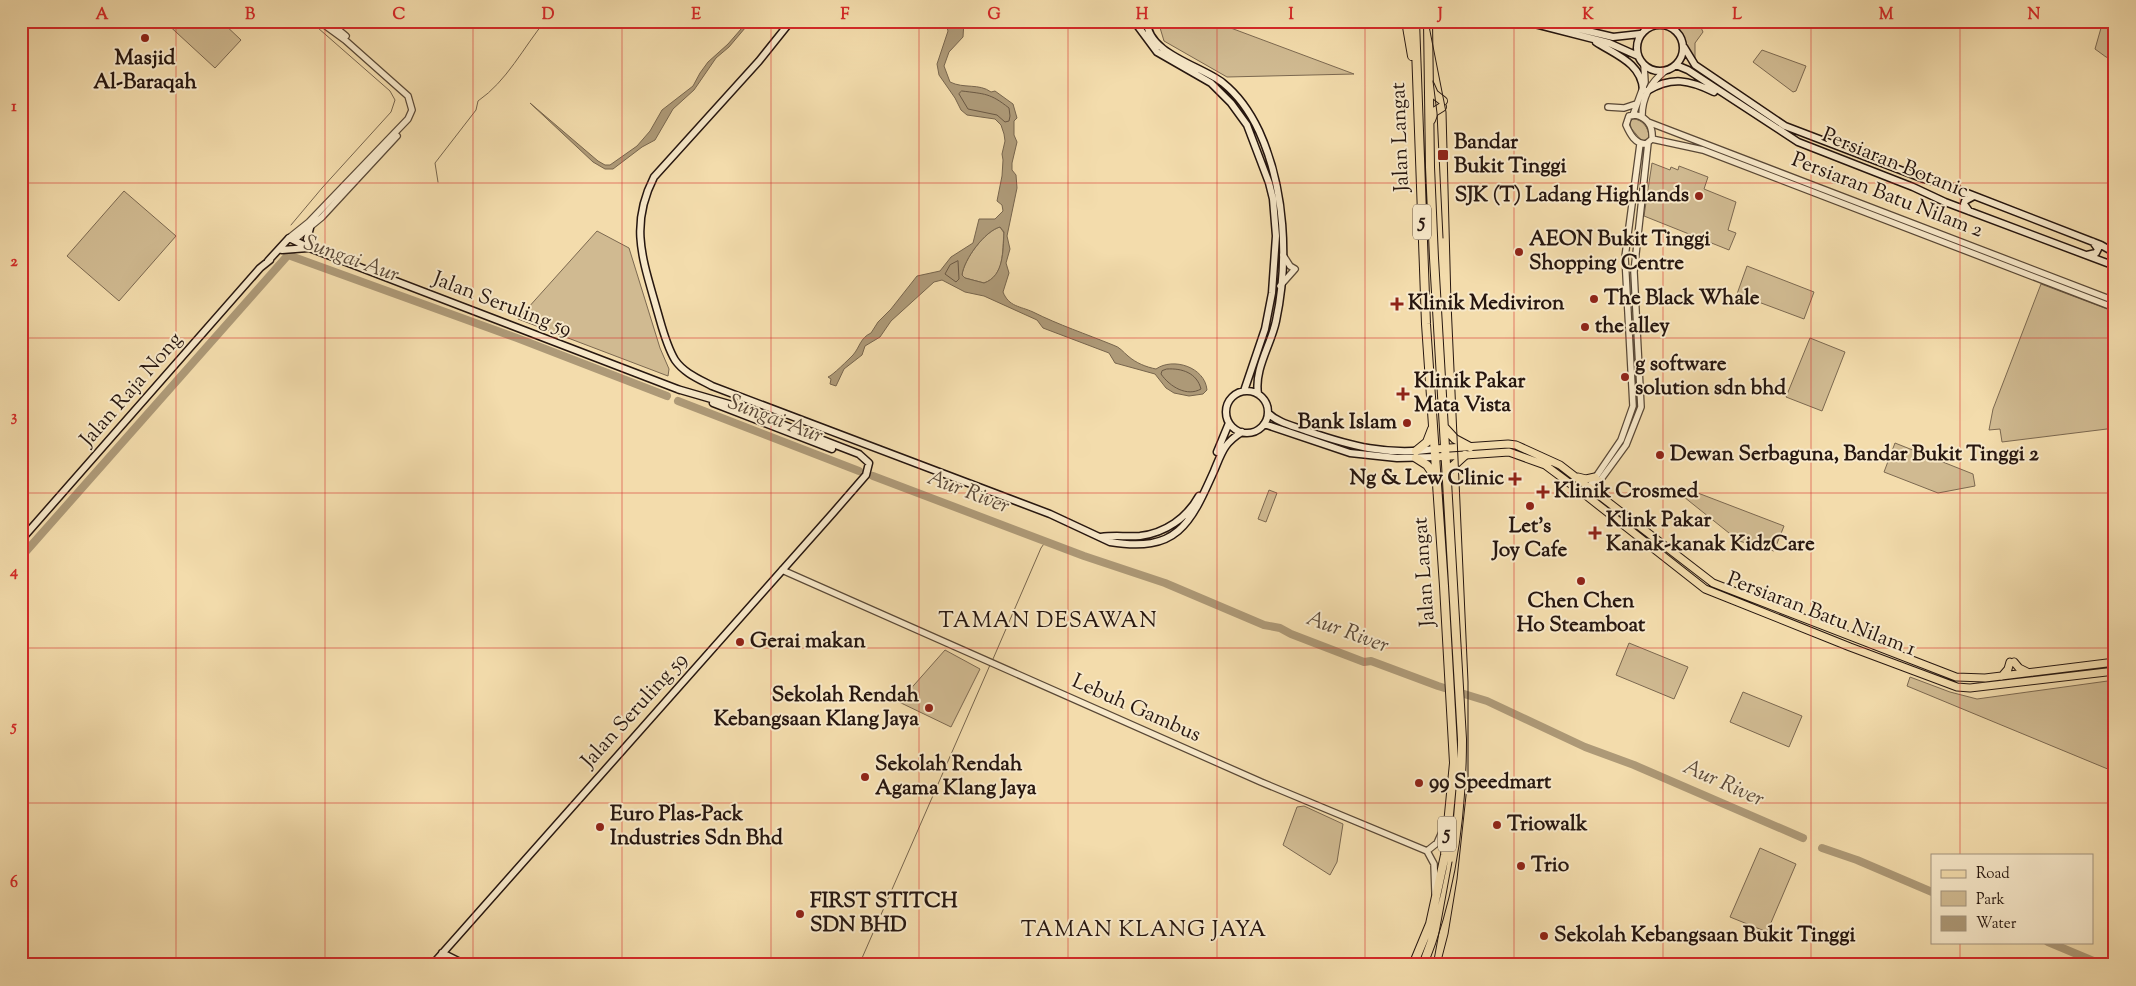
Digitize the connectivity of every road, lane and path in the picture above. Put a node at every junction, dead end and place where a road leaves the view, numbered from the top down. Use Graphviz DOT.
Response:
graph roads {
  1 [pos="319,21"];
  2 [pos="328,21"];
  3 [pos="791,21"];
  4 [pos="1134,21"];
  5 [pos="1147,21"];
  6 [pos="1406,21"];
  7 [pos="1415,21"];
  8 [pos="1420,21"];
  9 [pos="1428,21"];
  10 [pos="1523,21"];
  11 [pos="1545,21"];
  12 [pos="1674,21"];
  13 [pos="1648,25"];
  14 [pos="1677,32"];
  15 [pos="1640,34"];
  16 [pos="1591,39"];
  17 [pos="1684,47"];
  18 [pos="1638,56"];
  19 [pos="1644,65"];
  20 [pos="1676,65"];
  21 [pos="1665,71"];
  22 [pos="1417,72"];
  23 [pos="1429,83"];
  24 [pos="1645,90"];
  25 [pos="1729,98"];
  26 [pos="1636,104"];
  27 [pos="1427,105"];
  28 [pos="1608,107"];
  29 [pos="1633,115"];
  30 [pos="1642,116"];
  31 [pos="1430,121"];
  32 [pos="1648,122"];
  33 [pos="1650,141"];
  34 [pos="1640,144"];
  35 [pos="384,148"];
  36 [pos="1420,159"];
  37 [pos="1752,165"];
  38 [pos="1974,196"];
  39 [pos="1969,211"];
  40 [pos="310,228"];
  41 [pos="292,239"];
  42 [pos="2092,242"];
  43 [pos="312,249"];
  44 [pos="282,250"];
  45 [pos="1282,253"];
  46 [pos="2115,253"];
  47 [pos="2086,256"];
  48 [pos="268,261"];
  49 [pos="2115,266"];
  50 [pos="1280,286"];
  51 [pos="2115,301"];
  52 [pos="2115,308"];
  53 [pos="1244,391"];
  54 [pos="1258,394"];
  55 [pos="1268,413"];
  56 [pos="1229,422"];
  57 [pos="1434,423"];
  58 [pos="1264,424"];
  59 [pos="1444,427"];
  60 [pos="1242,432"];
  61 [pos="1470,447"];
  62 [pos="1435,453"];
  63 [pos="1445,453"];
  64 [pos="1416,455"];
  65 [pos="1465,455"];
  66 [pos="1446,476"];
  67 [pos="1575,476"];
  68 [pos="1598,479"];
  69 [pos="1437,482"];
  70 [pos="1588,492"];
  71 [pos="1606,501"];
  72 [pos="1101,537"];
  73 [pos="21,540"];
  74 [pos="782,570"];
  75 [pos="1847,635"];
  76 [pos="1886,660"];
  77 [pos="2115,662"];
  78 [pos="1933,669"];
  79 [pos="2115,671"];
  80 [pos="2027,672"];
  81 [pos="2013,675"];
  82 [pos="2001,676"];
  83 [pos="2032,680"];
  84 [pos="1996,684"];
  85 [pos="1449,814"];
  86 [pos="1427,851"];
  87 [pos="1435,905"];
  88 [pos="442,953"];
  89 [pos="432,965"];
  90 [pos="466,965"];
  91 [pos="1413,965"];
  92 [pos="1423,965"];
  1 -- 35 [label="street"];
  2 -- 35 [label="street"];
  3 -- 72 [label="main road"];
  4 -- 53 [label="main road"];
  5 -- 45 [label="main road"];
  6 -- 22 [label="highway"];
  7 -- 22 [label="highway, Jalan Langat / 5"];
  8 -- 27 [label="highway, 5"];
  9 -- 23 [label="highway, Jalan Langat / 5"];
  10 -- 16 [label="main road"];
  11 -- 15 [label="main road"];
  12 -- 14 [label="main road"];
  13 -- 14 [label="main road"];
  13 -- 15 [label="main road"];
  14 -- 17 [label="main road"];
  15 -- 18 [label="main road"];
  16 -- 18 [label="main road"];
  16 -- 24 [label="main road"];
  17 -- 20 [label="main road"];
  17 -- 38 [label="main road, Persiaran Botanic"];
  18 -- 19 [label="main road"];
  19 -- 21 [label="main road"];
  19 -- 24 [label="street"];
  20 -- 21 [label="main road"];
  20 -- 25 [label="main road, Persiaran Botanic"];
  21 -- 24 [label="street"];
  22 -- 36 [label="highway, Jalan Langat / 5"];
  23 -- 27 [label="highway, Jalan Langat / 5"];
  23 -- 31 [label="highway"];
  24 -- 25 [label="main road"];
  24 -- 26 [label="street"];
  24 -- 30 [label="street"];
  25 -- 39 [label="main road, Persiaran Botanic"];
  26 -- 28 [label="street"];
  26 -- 29 [label="street"];
  27 -- 31 [label="highway, Jalan Langat / 5"];
  27 -- 36 [label="highway, 5"];
  29 -- 30 [label="street"];
  29 -- 34 [label="street"];
  30 -- 32 [label="street"];
  31 -- 59 [label="highway, Jalan Langat / 5"];
  32 -- 33 [label="street"];
  32 -- 37 [label="street, Persiaran Batu Nilam 2"];
  33 -- 34 [label="street"];
  33 -- 37 [label="street, Persiaran Batu Nilam 2"];
  33 -- 68 [label="street"];
  34 -- 68 [label="street"];
  35 -- 40 [label="street"];
  35 -- 41 [label="street"];
  36 -- 57 [label="highway, Jalan Langat / 5"];
  37 -- 51 [label="street, Persiaran Batu Nilam 2"];
  37 -- 52 [label="street, Persiaran Batu Nilam 2"];
  38 -- 39 [label="main road"];
  38 -- 42 [label="main road, Persiaran Botanic"];
  39 -- 47 [label="main road, Persiaran Botanic"];
  40 -- 41 [label="street"];
  40 -- 43 [label="main road"];
  41 -- 43 [label="main road, Jalan Seruling 59"];
  41 -- 44 [label="main road, Jalan Raja Nong"];
  41 -- 48 [label="main road, Jalan Raja Nong"];
  42 -- 46 [label="main road, Persiaran Botanic"];
  42 -- 47 [label="main road"];
  43 -- 44 [label="main road"];
  43 -- 74 [label="main road, Jalan Seruling 59"];
  44 -- 48 [label="main road, Jalan Raja Nong"];
  45 -- 50 [label="main road"];
  45 -- 50 [label="street"];
  47 -- 49 [label="main road, Persiaran Botanic"];
  48 -- 73 [label="main road, Jalan Raja Nong"];
  50 -- 54 [label="main road"];
  53 -- 54 [label="main road"];
  53 -- 56 [label="main road"];
  54 -- 55 [label="main road"];
  55 -- 58 [label="main road"];
  55 -- 64 [label="main road"];
  56 -- 60 [label="main road"];
  56 -- 72 [label="main road"];
  57 -- 62 [label="highway, Jalan Langat / 5"];
  57 -- 64 [label="highway"];
  58 -- 60 [label="main road"];
  58 -- 64 [label="main road"];
  59 -- 61 [label="highway"];
  59 -- 63 [label="highway, Jalan Langat / 5"];
  60 -- 72 [label="main road"];
  61 -- 63 [label="main road, Persiaran Batu Nilam 1"];
  61 -- 67 [label="main road, Persiaran Batu Nilam 1"];
  62 -- 63 [label="main road, Persiaran Batu Nilam 1"];
  62 -- 64 [label="main road"];
  62 -- 69 [label="highway, Jalan Langat / 5"];
  63 -- 65 [label="main road, Persiaran Batu Nilam 1"];
  63 -- 66 [label="highway, Jalan Langat / 5"];
  64 -- 69 [label="highway"];
  65 -- 66 [label="highway"];
  65 -- 70 [label="main road, Persiaran Batu Nilam 1"];
  66 -- 92 [label="highway, Jalan Langat / 5"];
  67 -- 68 [label="main road"];
  67 -- 70 [label="main road, Persiaran Batu Nilam 1"];
  68 -- 70 [label="street"];
  68 -- 71 [label="main road"];
  69 -- 85 [label="highway, Jalan Langat / 5"];
  70 -- 71 [label="main road, Persiaran Batu Nilam 1"];
  70 -- 76 [label="main road, Persiaran Batu Nilam 1"];
  71 -- 75 [label="main road, Persiaran Batu Nilam 1"];
  74 -- 86 [label="street, Lebuh Gambus"];
  74 -- 88 [label="main road, Jalan Seruling 59"];
  75 -- 76 [label="main road"];
  75 -- 78 [label="main road, Persiaran Batu Nilam 1"];
  76 -- 78 [label="main road"];
  76 -- 84 [label="main road, Persiaran Batu Nilam 1"];
  77 -- 80 [label="main road, Persiaran Batu Nilam 1"];
  78 -- 82 [label="main road, Persiaran Batu Nilam 1"];
  79 -- 83 [label="main road, Persiaran Batu Nilam 1"];
  80 -- 81 [label="main road, Persiaran Batu Nilam 1"];
  80 -- 82 [label="main road"];
  81 -- 82 [label="main road, Persiaran Batu Nilam 1"];
  81 -- 83 [label="main road"];
  81 -- 84 [label="main road"];
  83 -- 84 [label="main road, Persiaran Batu Nilam 1"];
  85 -- 86 [label="street"];
  85 -- 87 [label="highway, Jalan Langat / 5"];
  86 -- 87 [label="street"];
  87 -- 91 [label="highway, Jalan Langat / 5"];
  88 -- 89 [label="main road, Jalan Seruling 59"];
  88 -- 90 [label="main road"];
}
